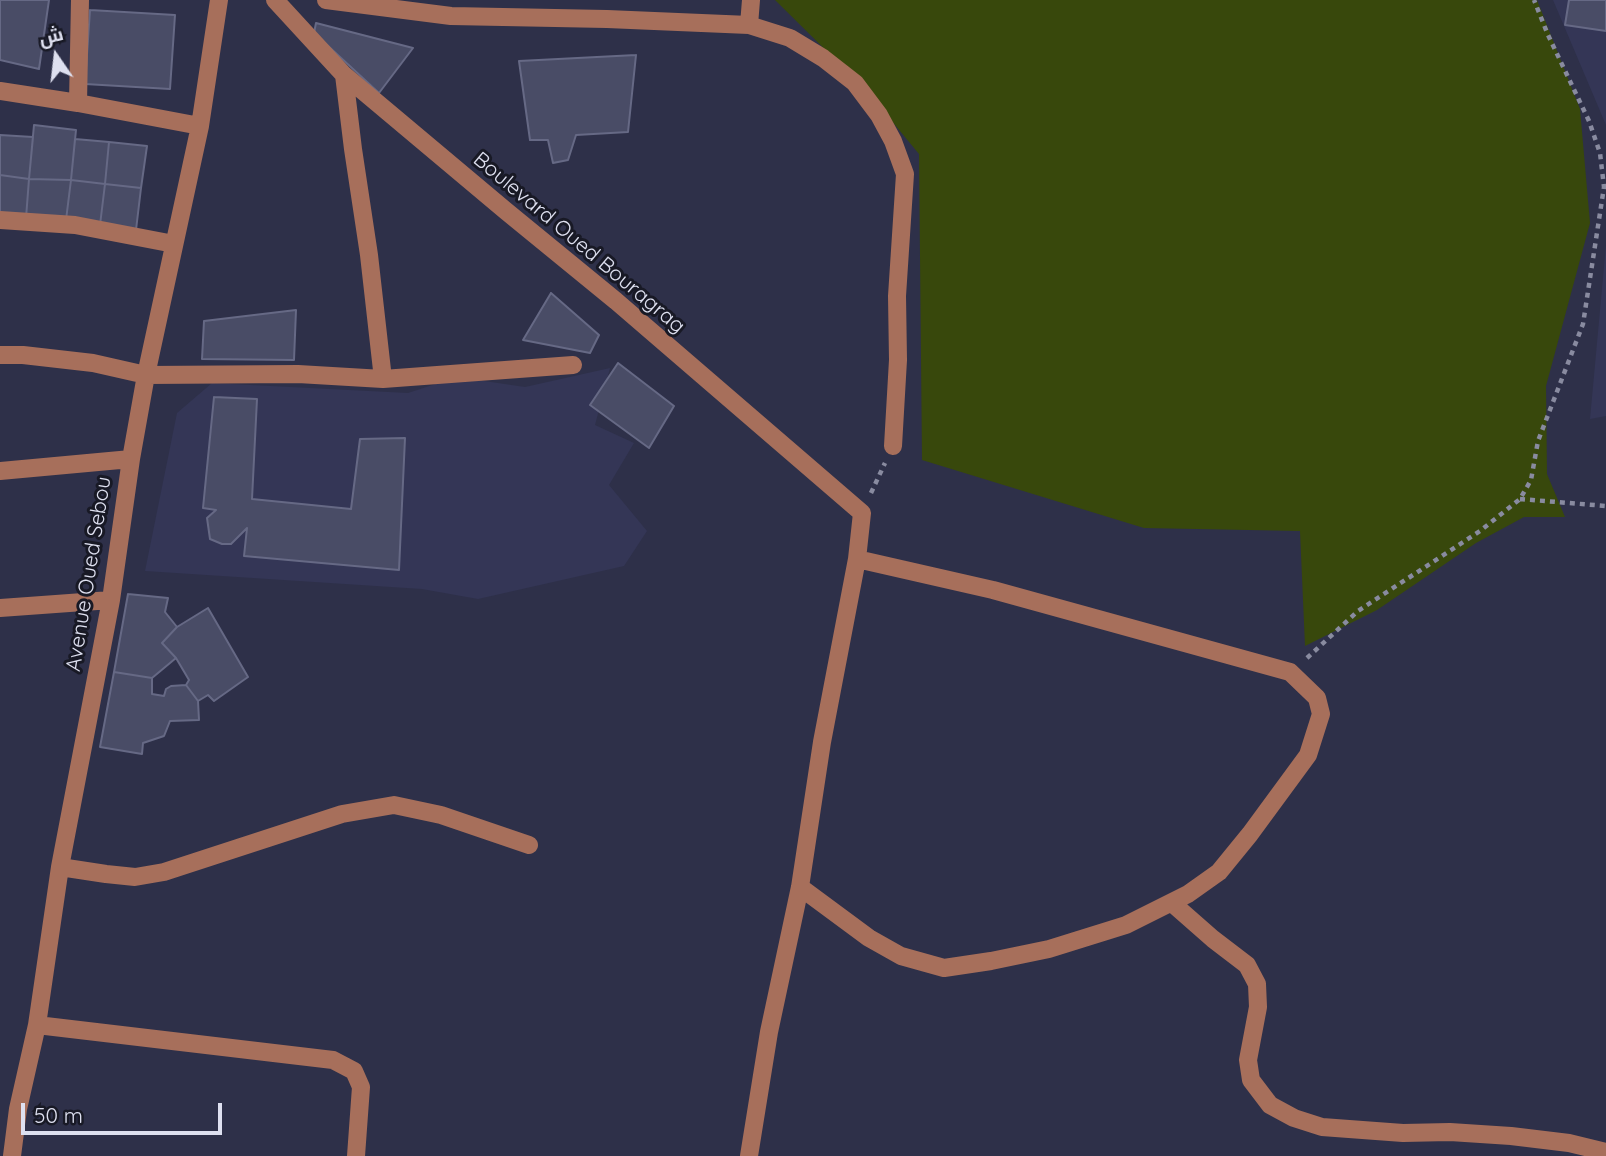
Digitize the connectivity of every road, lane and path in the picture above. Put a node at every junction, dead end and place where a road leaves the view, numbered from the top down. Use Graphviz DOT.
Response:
graph roads {
  1 [pos="80,0"];
  2 [pos="219,0"];
  3 [pos="275,0"];
  4 [pos="326,0"];
  5 [pos="751,0"];
  6 [pos="1534,0"];
  7 [pos="749,25"];
  8 [pos="344,75"];
  9 [pos="0,91"];
  10 [pos="78,103"];
  11 [pos="200,126"];
  12 [pos="0,220"];
  13 [pos="174,244"];
  14 [pos="0,355"];
  15 [pos="573,365"];
  16 [pos="146,375"];
  17 [pos="383,379"];
  18 [pos="892,446"];
  19 [pos="131,459"];
  20 [pos="0,471"];
  21 [pos="1520,499"];
  22 [pos="1606,506"];
  23 [pos="862,513"];
  24 [pos="857,559"];
  25 [pos="111,600"];
  26 [pos="0,608"];
  27 [pos="1290,672"];
  28 [pos="529,845"];
  29 [pos="60,867"];
  30 [pos="800,887"];
  31 [pos="1172,902"];
  32 [pos="37,1025"];
  33 [pos="9,1110"];
  34 [pos="1606,1152"];
  35 [pos="12,1156"];
  36 [pos="356,1156"];
  37 [pos="749,1156"];
  1 -- 10 [label="street"];
  2 -- 11 [label="street, Avenue Oued Sebou"];
  3 -- 8 [label="street, Boulevard Oued Bouragrag"];
  4 -- 7 [label="street"];
  5 -- 7 [label="street"];
  6 -- 21 [label="path"];
  7 -- 18 [label="street"];
  8 -- 17 [label="street"];
  8 -- 23 [label="street, Boulevard Oued Bouragrag"];
  9 -- 10 [label="street"];
  10 -- 11 [label="street"];
  11 -- 13 [label="street, Avenue Oued Sebou"];
  12 -- 13 [label="street"];
  13 -- 16 [label="street, Avenue Oued Sebou"];
  14 -- 16 [label="street"];
  15 -- 17 [label="street"];
  16 -- 17 [label="street"];
  16 -- 19 [label="street, Avenue Oued Sebou"];
  18 -- 23 [label="path"];
  19 -- 20 [label="street"];
  19 -- 25 [label="street, Avenue Oued Sebou"];
  21 -- 22 [label="path"];
  21 -- 27 [label="path"];
  23 -- 24 [label="street"];
  24 -- 27 [label="street"];
  24 -- 30 [label="street"];
  25 -- 26 [label="street"];
  25 -- 29 [label="street, Avenue Oued Sebou"];
  27 -- 31 [label="street"];
  28 -- 29 [label="street"];
  29 -- 32 [label="street, Avenue Oued Sebou"];
  30 -- 31 [label="street"];
  30 -- 37 [label="street"];
  31 -- 34 [label="street"];
  32 -- 33 [label="street, Avenue Oued Sebou"];
  32 -- 36 [label="street"];
  33 -- 35 [label="street, Avenue Oued Sebou"];
}
